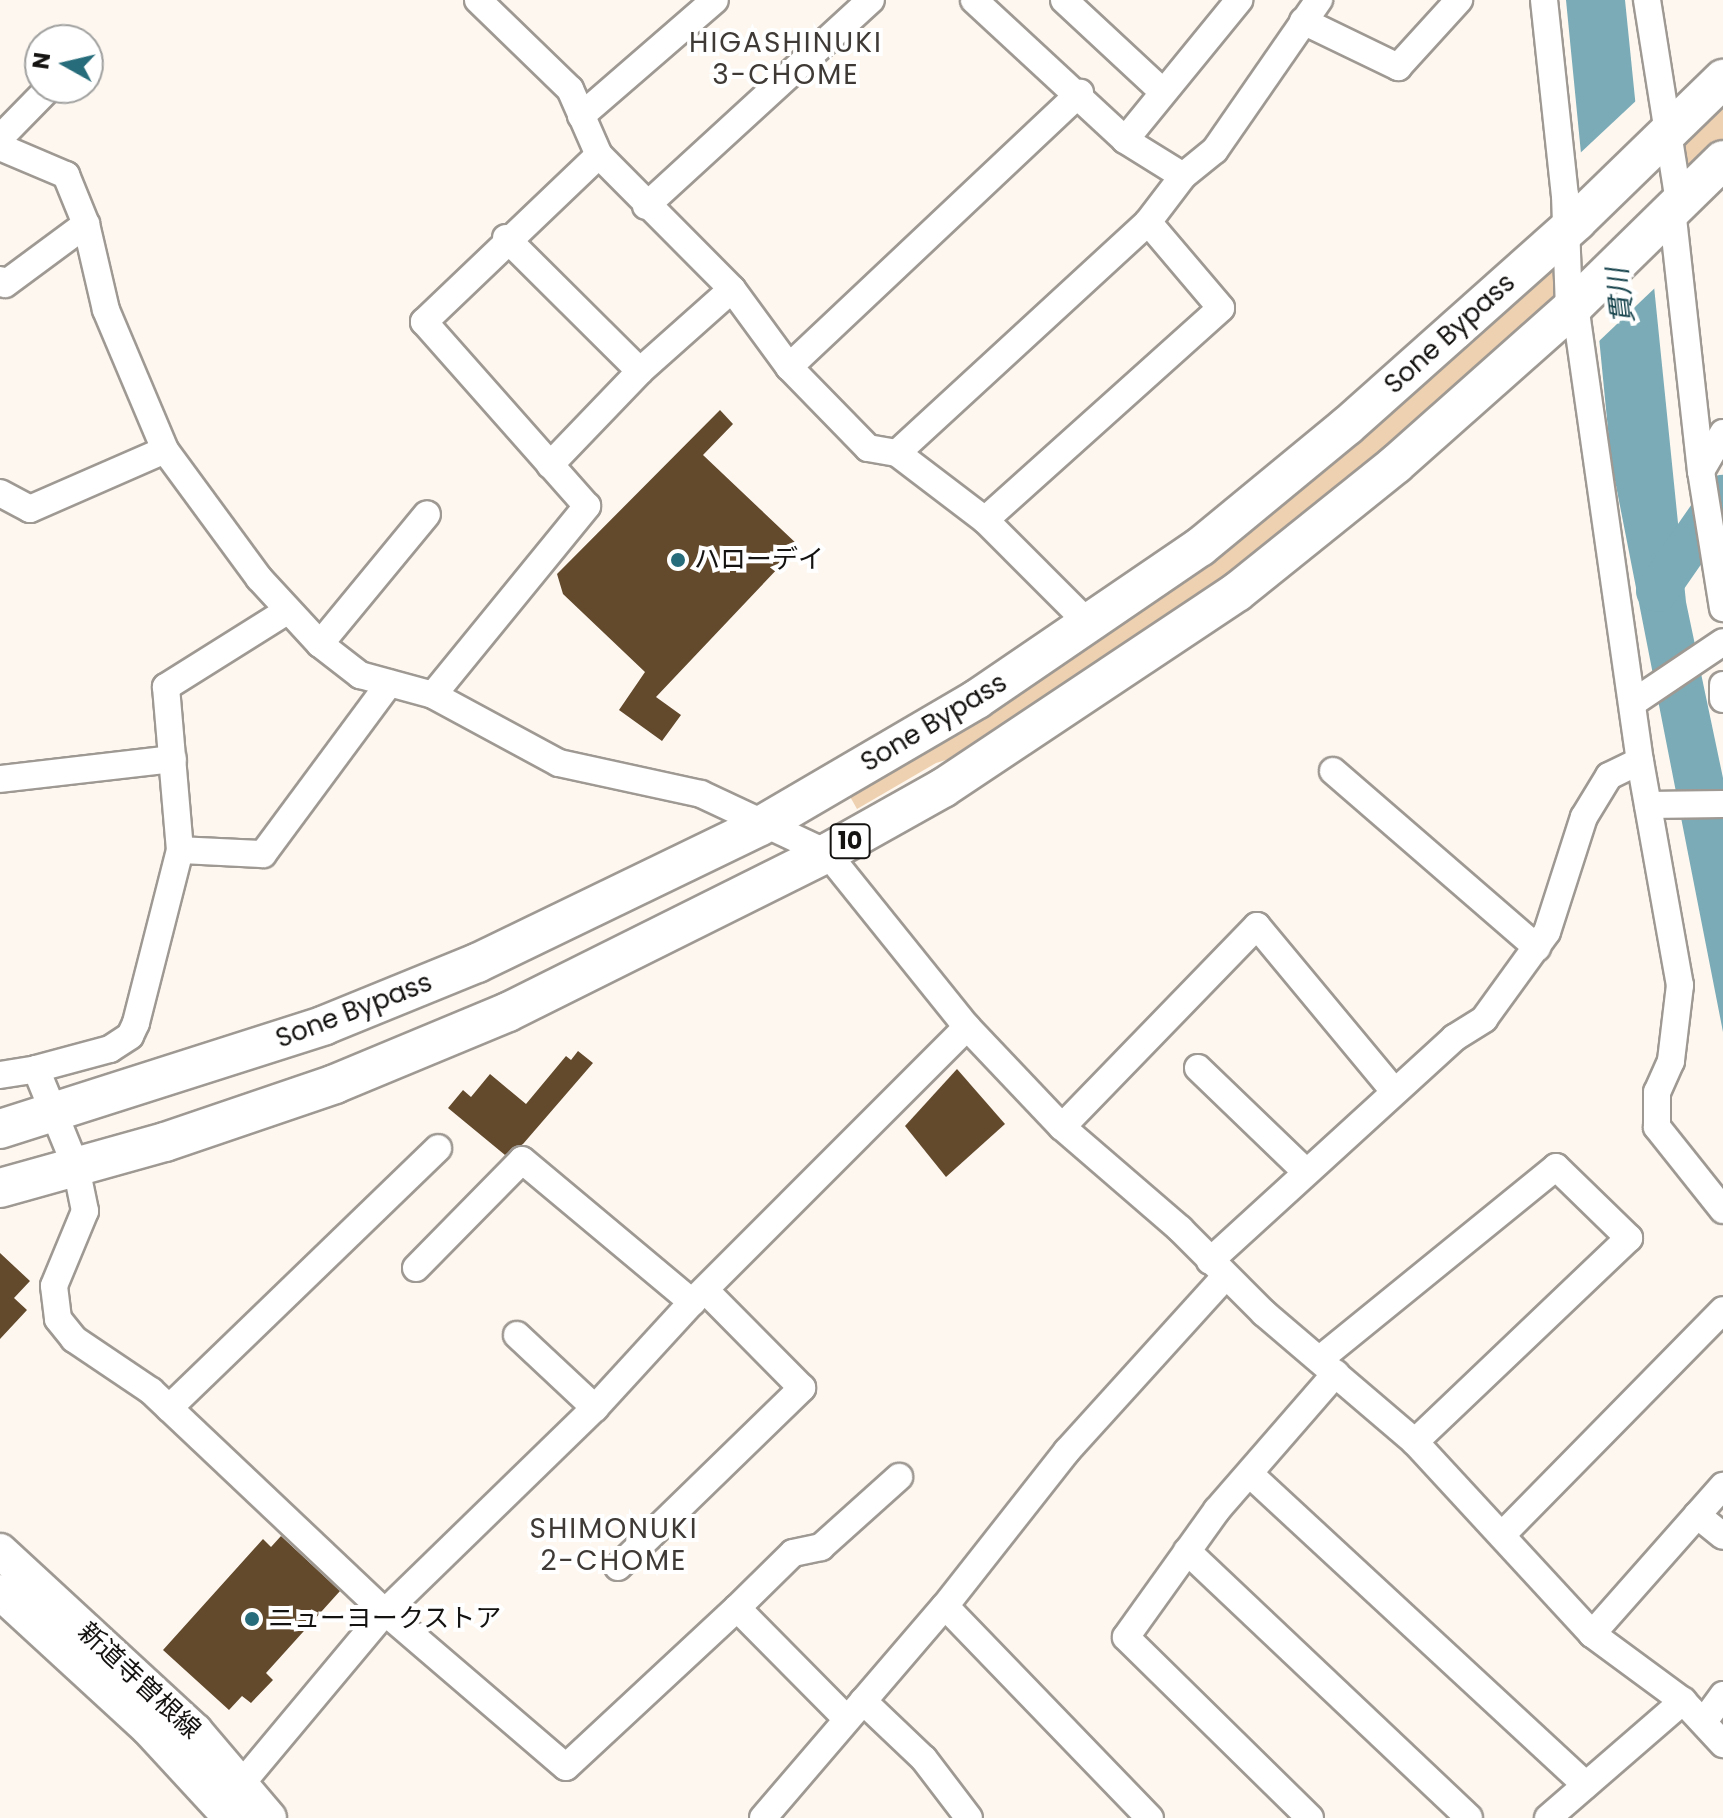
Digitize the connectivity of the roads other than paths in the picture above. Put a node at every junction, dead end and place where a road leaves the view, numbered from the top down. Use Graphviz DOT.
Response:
graph roads {
  1 [pos="715,0"];
  2 [pos="871,0"];
  3 [pos="974,0"];
  4 [pos="1064,0"];
  5 [pos="1319,0"];
  6 [pos="1459,0"];
  7 [pos="1544,0"];
  8 [pos="1647,0"];
  9 [pos="482,1"];
  10 [pos="1230,3"];
  11 [pos="1303,21"];
  12 [pos="1723,79"];
  13 [pos="1162,91"];
  14 [pos="1080,93"];
  15 [pos="33,104"];
  16 [pos="581,116"];
  17 [pos="0,138"];
  18 [pos="1662,139"];
  19 [pos="1125,140"];
  20 [pos="0,147"];
  21 [pos="599,155"];
  22 [pos="1723,160"];
  23 [pos="1183,176"];
  24 [pos="646,206"];
  25 [pos="1671,210"];
  26 [pos="1148,222"];
  27 [pos="86,224"];
  28 [pos="1572,226"];
  29 [pos="506,238"];
  30 [pos="0,280"];
  31 [pos="732,289"];
  32 [pos="1577,303"];
  33 [pos="789,367"];
  34 [pos="640,371"];
  35 [pos="1723,433"];
  36 [pos="165,450"];
  37 [pos="897,453"];
  38 [pos="550,465"];
  39 [pos="1701,471"];
  40 [pos="0,493"];
  41 [pos="427,514"];
  42 [pos="985,520"];
  43 [pos="1722,602"];
  44 [pos="287,611"];
  45 [pos="1091,626"];
  46 [pos="320,644"];
  47 [pos="1718,645"];
  48 [pos="389,684"];
  49 [pos="1723,685"];
  50 [pos="433,695"];
  51 [pos="1723,699"];
  52 [pos="1638,701"];
  53 [pos="173,759"];
  54 [pos="1640,761"];
  55 [pos="1333,771"];
  56 [pos="0,779"];
  57 [pos="1723,804"];
  58 [pos="1655,805"];
  59 [pos="760,826"];
  60 [pos="180,850"];
  61 [pos="827,853"];
  62 [pos="1537,948"];
  63 [pos="967,1027"];
  64 [pos="1198,1068"];
  65 [pos="36,1069"];
  66 [pos="0,1075"];
  67 [pos="1394,1091"];
  68 [pos="57,1114"];
  69 [pos="1062,1127"];
  70 [pos="0,1129"];
  71 [pos="438,1148"];
  72 [pos="76,1167"];
  73 [pos="1305,1171"];
  74 [pos="0,1188"];
  75 [pos="1723,1210"];
  76 [pos="416,1268"];
  77 [pos="1217,1269"];
  78 [pos="699,1296"];
  79 [pos="1723,1310"];
  80 [pos="517,1335"];
  81 [pos="1328,1366"];
  82 [pos="169,1408"];
  83 [pos="595,1408"];
  84 [pos="1415,1442"];
  85 [pos="1251,1475"];
  86 [pos="899,1477"];
  87 [pos="1723,1486"];
  88 [pos="1697,1515"];
  89 [pos="1502,1535"];
  90 [pos="1723,1536"];
  91 [pos="0,1551"];
  92 [pos="1187,1551"];
  93 [pos="618,1567"];
  94 [pos="0,1592"];
  95 [pos="945,1606"];
  96 [pos="737,1608"];
  97 [pos="385,1612"];
  98 [pos="1592,1634"];
  99 [pos="1723,1695"];
  100 [pos="1683,1701"];
  101 [pos="855,1710"];
  102 [pos="1705,1720"];
  103 [pos="1723,1744"];
  104 [pos="242,1783"];
  105 [pos="1586,1785"];
  106 [pos="228,1817"];
  107 [pos="269,1818"];
  108 [pos="763,1818"];
  109 [pos="969,1818"];
  110 [pos="1150,1818"];
  111 [pos="1310,1818"];
  112 [pos="1469,1818"];
  113 [pos="1548,1818"];
  1 -- 16 [label="street"];
  2 -- 24 [label="street"];
  3 -- 14 [label="street"];
  4 -- 13 [label="street"];
  5 -- 11 [label="street"];
  6 -- 11 [label="street"];
  7 -- 28 [label="street"];
  8 -- 18 [label="street"];
  9 -- 16 [label="street"];
  10 -- 13 [label="street"];
  11 -- 23 [label="street"];
  12 -- 18 [label="highway, Sone Bypass / 10"];
  13 -- 19 [label="street"];
  14 -- 19 [label="street"];
  14 -- 33 [label="street"];
  15 -- 17 [label="street"];
  16 -- 21 [label="street"];
  18 -- 25 [label="street"];
  18 -- 28 [label="highway, Sone Bypass / 10"];
  19 -- 23 [label="street"];
  20 -- 27 [label="street"];
  21 -- 24 [label="street"];
  21 -- 29 [label="street"];
  22 -- 25 [label="highway, 10"];
  23 -- 26 [label="street"];
  24 -- 31 [label="street"];
  25 -- 32 [label="highway, 10"];
  25 -- 39 [label="street"];
  26 -- 37 [label="street"];
  26 -- 42 [label="street"];
  27 -- 30 [label="street"];
  27 -- 36 [label="street"];
  28 -- 32 [label="street"];
  28 -- 45 [label="highway, Sone Bypass / 10"];
  29 -- 34 [label="street"];
  29 -- 38 [label="street"];
  31 -- 33 [label="street"];
  31 -- 34 [label="street"];
  32 -- 52 [label="street"];
  32 -- 61 [label="highway, 10"];
  33 -- 37 [label="street"];
  34 -- 38 [label="street"];
  35 -- 39 [label="street"];
  36 -- 40 [label="street"];
  36 -- 44 [label="street"];
  37 -- 42 [label="street"];
  38 -- 50 [label="street"];
  39 -- 43 [label="street"];
  41 -- 46 [label="street"];
  42 -- 45 [label="street"];
  44 -- 46 [label="street"];
  44 -- 53 [label="street"];
  45 -- 59 [label="highway, Sone Bypass / 10"];
  46 -- 48 [label="street"];
  47 -- 52 [label="street"];
  48 -- 50 [label="street"];
  48 -- 60 [label="street"];
  49 -- 51 [label="street"];
  50 -- 59 [label="street"];
  52 -- 54 [label="street"];
  53 -- 56 [label="street"];
  53 -- 60 [label="street"];
  54 -- 58 [label="street"];
  54 -- 62 [label="street"];
  55 -- 62 [label="street"];
  57 -- 58 [label="street"];
  58 -- 75 [label="street"];
  59 -- 61 [label="street"];
  59 -- 68 [label="highway, Sone Bypass / 10"];
  60 -- 65 [label="street"];
  61 -- 63 [label="street"];
  61 -- 72 [label="highway, 10"];
  62 -- 67 [label="street"];
  63 -- 69 [label="street"];
  63 -- 78 [label="street"];
  64 -- 73 [label="street"];
  65 -- 66 [label="street"];
  65 -- 68 [label="street"];
  67 -- 69 [label="street"];
  67 -- 73 [label="street"];
  68 -- 70 [label="highway, Sone Bypass / 10"];
  68 -- 72 [label="street"];
  69 -- 77 [label="street"];
  71 -- 82 [label="street"];
  72 -- 74 [label="highway, 10"];
  72 -- 82 [label="street"];
  73 -- 77 [label="street"];
  76 -- 78 [label="street"];
  77 -- 81 [label="street"];
  77 -- 95 [label="street"];
  78 -- 83 [label="street"];
  78 -- 93 [label="street"];
  79 -- 89 [label="street"];
  80 -- 83 [label="street"];
  81 -- 84 [label="street"];
  81 -- 84 [label="street"];
  81 -- 85 [label="street"];
  82 -- 97 [label="street"];
  83 -- 97 [label="street"];
  84 -- 89 [label="street"];
  85 -- 92 [label="street"];
  85 -- 105 [label="street"];
  86 -- 96 [label="street"];
  87 -- 88 [label="street"];
  88 -- 90 [label="street"];
  88 -- 98 [label="street"];
  89 -- 98 [label="street"];
  91 -- 104 [label="main road, 新道寺曽根線"];
  92 -- 111 [label="street"];
  92 -- 112 [label="street"];
  94 -- 106 [label="main road, 新道寺曽根線"];
  95 -- 101 [label="street"];
  95 -- 110 [label="street"];
  96 -- 97 [label="street"];
  96 -- 101 [label="street"];
  97 -- 104 [label="street"];
  98 -- 100 [label="street"];
  99 -- 102 [label="street"];
  100 -- 102 [label="street"];
  100 -- 105 [label="street"];
  101 -- 108 [label="street"];
  101 -- 109 [label="street"];
  102 -- 103 [label="street"];
  104 -- 106 [label="street"];
  104 -- 107 [label="main road, 新道寺曽根線"];
  105 -- 113 [label="street"];
}
